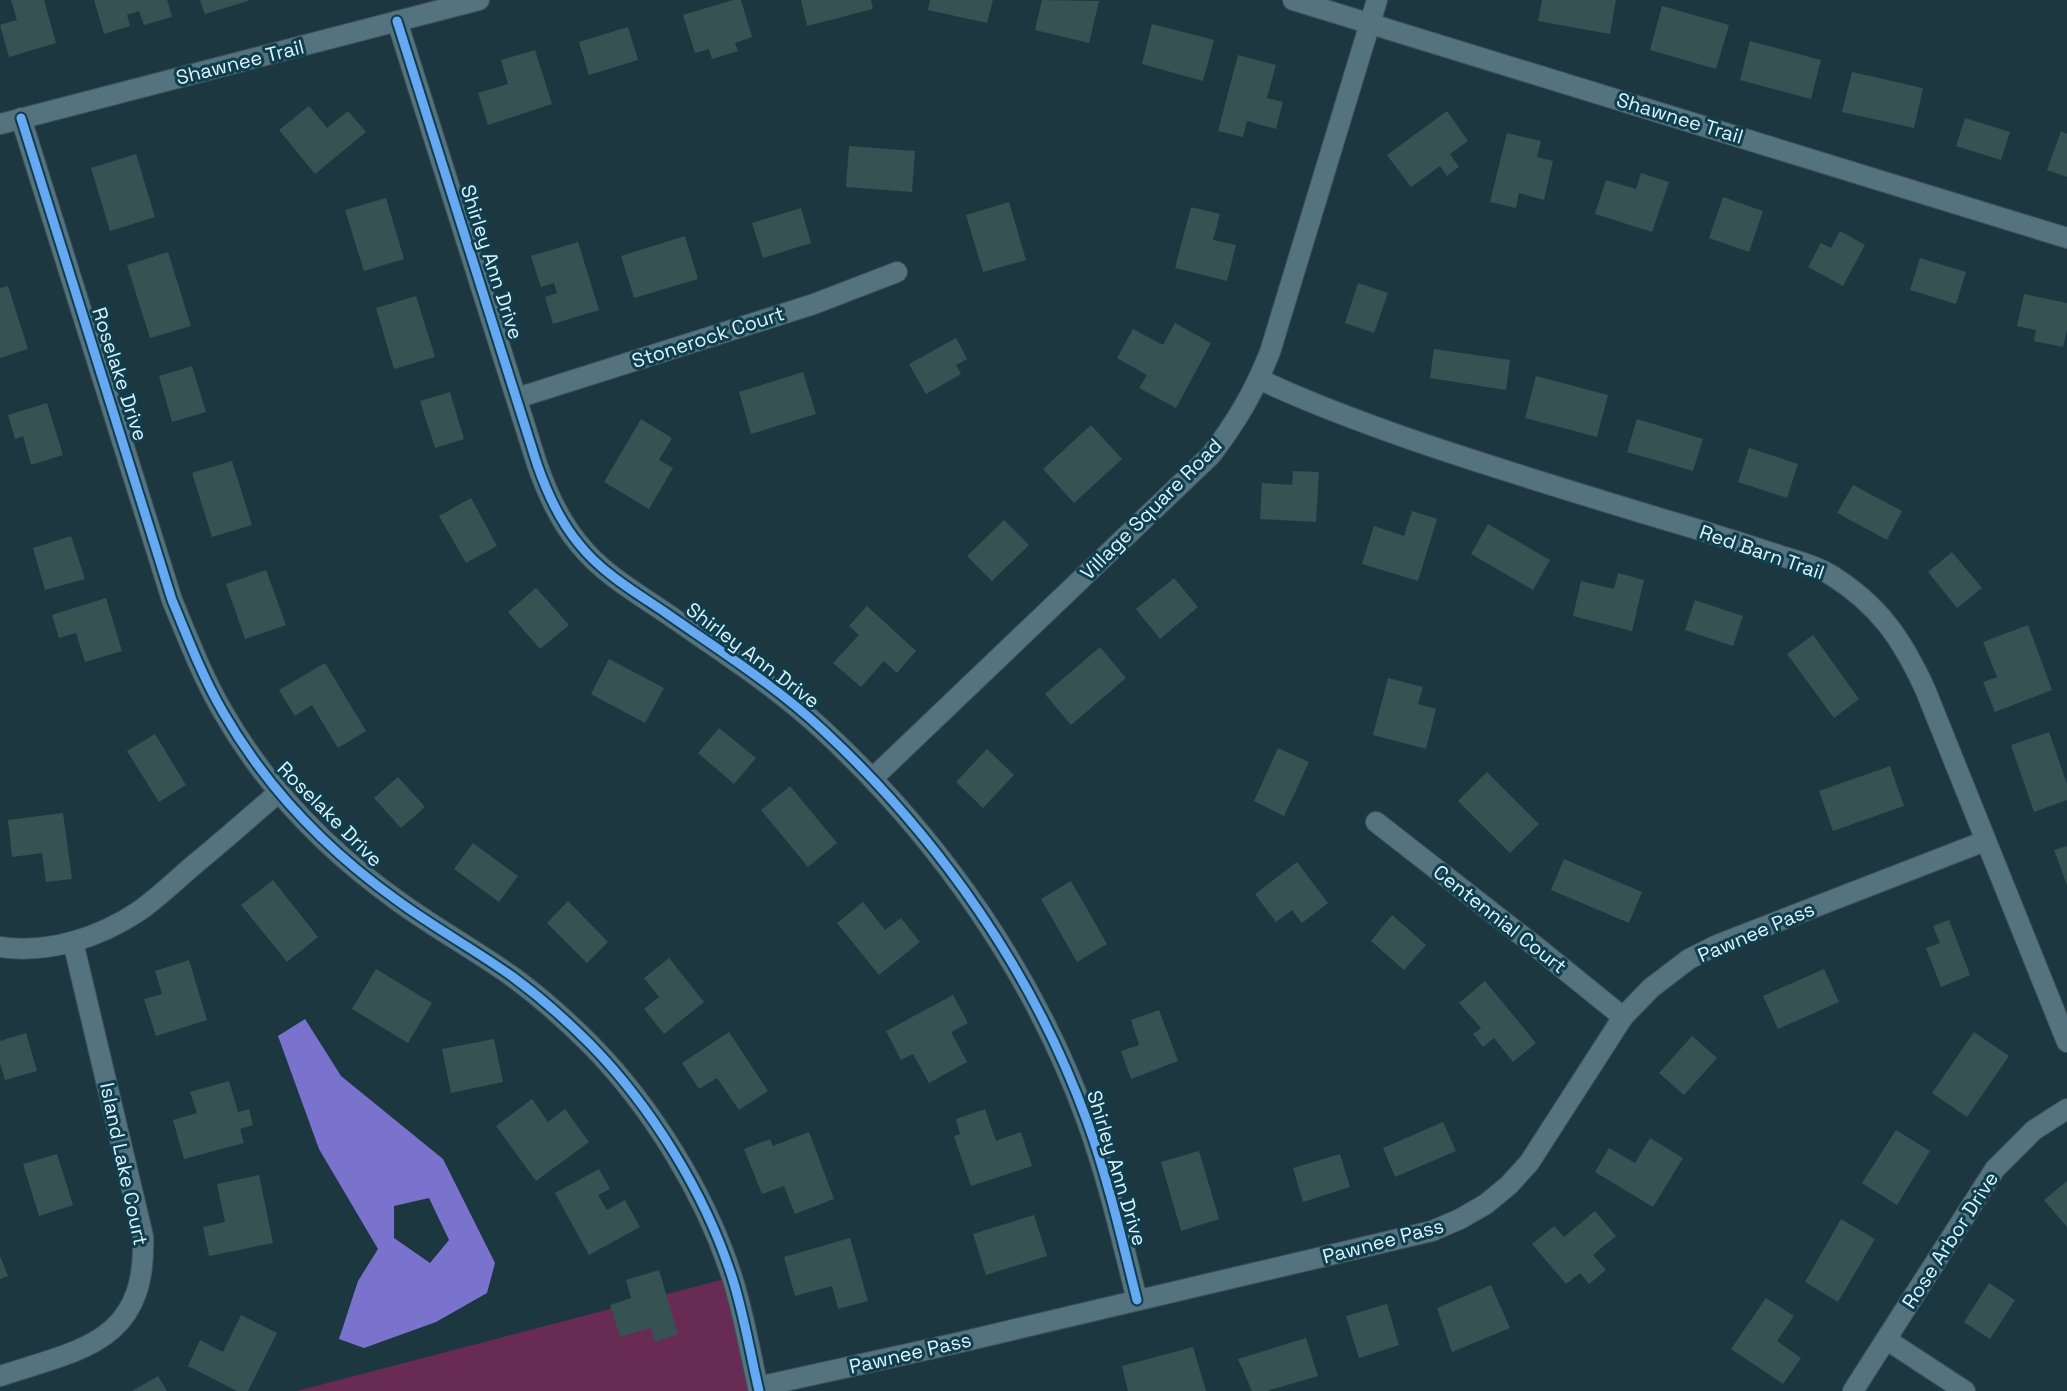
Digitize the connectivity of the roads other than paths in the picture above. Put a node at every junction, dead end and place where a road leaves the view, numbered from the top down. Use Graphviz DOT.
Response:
graph roads {
  1 [pos="479,0"];
  2 [pos="1293,0"];
  3 [pos="1377,0"];
  4 [pos="397,21"];
  5 [pos="1370,24"];
  6 [pos="21,118"];
  7 [pos="0,124"];
  8 [pos="2067,238"];
  9 [pos="897,272"];
  10 [pos="1259,379"];
  11 [pos="516,398"];
  12 [pos="873,778"];
  13 [pos="278,793"];
  14 [pos="1376,822"];
  15 [pos="1984,841"];
  16 [pos="73,942"];
  17 [pos="0,947"];
  18 [pos="1623,1017"];
  19 [pos="2067,1042"];
  20 [pos="2067,1109"];
  21 [pos="1137,1300"];
  22 [pos="1887,1340"];
  23 [pos="0,1376"];
  24 [pos="759,1389"];
  25 [pos="1853,1391"];
  26 [pos="1965,1391"];
  1 -- 4 [label="street, Shawnee Trail"];
  2 -- 5 [label="street, Shawnee Trail"];
  3 -- 5 [label="street, Village Square Road"];
  4 -- 6 [label="street, Shawnee Trail"];
  4 -- 11 [label="street, Shirley Ann Drive"];
  5 -- 8 [label="street, Shawnee Trail"];
  5 -- 10 [label="street, Village Square Road"];
  6 -- 7 [label="street, Shawnee Trail"];
  6 -- 13 [label="street, Roselake Drive"];
  9 -- 11 [label="street, Stonerock Court"];
  10 -- 12 [label="street, Village Square Road"];
  10 -- 15 [label="street, Red Barn Trail"];
  11 -- 12 [label="street, Shirley Ann Drive"];
  12 -- 21 [label="street, Shirley Ann Drive"];
  13 -- 16 [label="street"];
  13 -- 24 [label="street, Roselake Drive"];
  14 -- 18 [label="street, Centennial Court"];
  15 -- 18 [label="street, Pawnee Pass"];
  15 -- 19 [label="street, Red Barn Trail"];
  16 -- 17 [label="street"];
  16 -- 23 [label="street, Island Lake Court"];
  18 -- 21 [label="street, Pawnee Pass"];
  20 -- 22 [label="street, Rose Arbor Drive"];
  21 -- 24 [label="street, Pawnee Pass"];
  22 -- 25 [label="street, Rose Arbor Drive"];
  22 -- 26 [label="street"];
}
